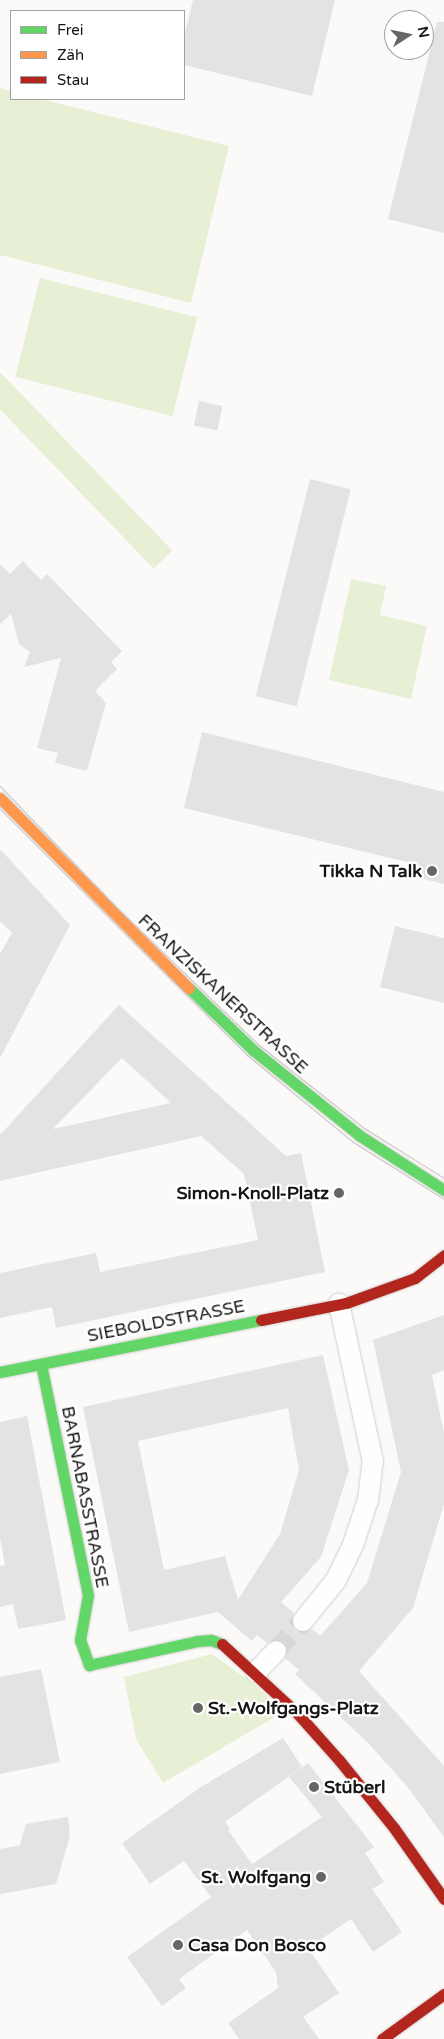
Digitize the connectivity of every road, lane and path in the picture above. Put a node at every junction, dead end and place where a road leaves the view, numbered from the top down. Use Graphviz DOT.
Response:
graph roads {
  1 [pos="0,798"];
  2 [pos="444,1190"];
  3 [pos="444,1255"];
  4 [pos="339,1304"];
  5 [pos="41,1364"];
  6 [pos="0,1372"];
  7 [pos="302,1621"];
  8 [pos="276,1651"];
  9 [pos="256,1672"];
  10 [pos="444,1899"];
  11 [pos="444,1994"];
  12 [pos="382,2039"];
  1 -- 2 [label="street, FRANZISKANERSTRASSE"];
  3 -- 4 [label="street"];
  4 -- 5 [label="street, SIEBOLDSTRASSE"];
  4 -- 7 [label="street"];
  5 -- 6 [label="street, SIEBOLDSTRASSE"];
  5 -- 9 [label="street, BARNABASSTRASSE"];
  8 -- 9 [label="street"];
  9 -- 10 [label="street"];
  11 -- 12 [label="street"];
}
